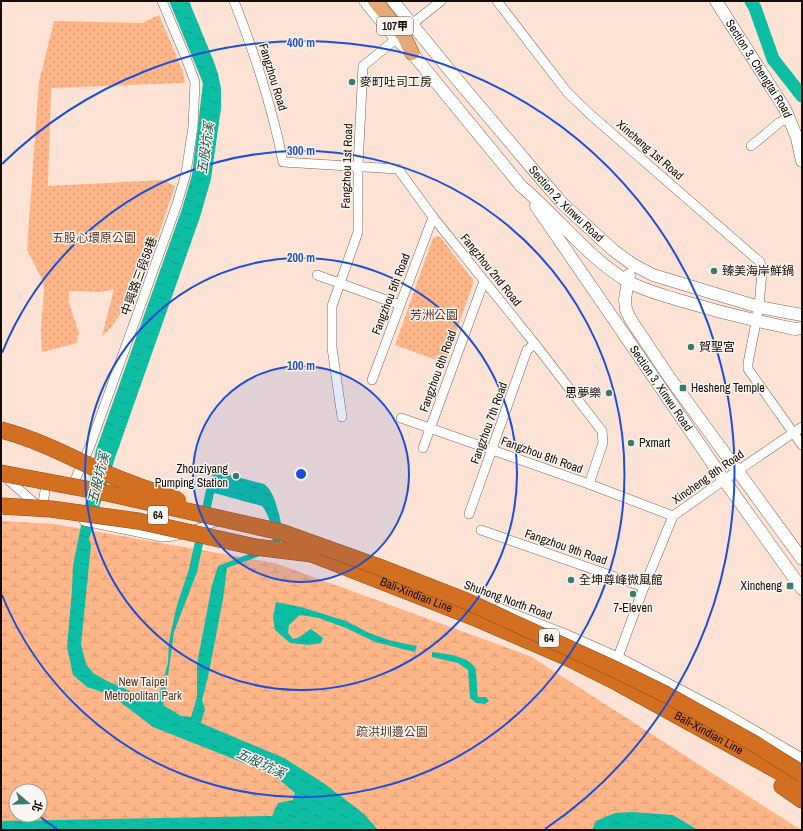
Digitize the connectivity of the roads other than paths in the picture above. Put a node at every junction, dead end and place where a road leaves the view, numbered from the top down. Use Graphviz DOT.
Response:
graph roads {
  1 [pos="162,1"];
  2 [pos="234,1"];
  3 [pos="364,1"];
  4 [pos="375,1"];
  5 [pos="393,1"];
  6 [pos="441,1"];
  7 [pos="497,1"];
  8 [pos="716,1"];
  9 [pos="412,24"];
  10 [pos="396,39"];
  11 [pos="412,53"];
  12 [pos="789,118"];
  13 [pos="751,146"];
  14 [pos="802,161"];
  15 [pos="284,162"];
  16 [pos="358,166"];
  17 [pos="521,186"];
  18 [pos="433,217"];
  19 [pos="632,264"];
  20 [pos="317,275"];
  21 [pos="484,281"];
  22 [pos="628,281"];
  23 [pos="340,282"];
  24 [pos="400,305"];
  25 [pos="759,307"];
  26 [pos="802,309"];
  27 [pos="802,315"];
  28 [pos="756,321"];
  29 [pos="800,329"];
  30 [pos="535,344"];
  31 [pos="372,380"];
  32 [pos="342,417"];
  33 [pos="401,418"];
  34 [pos="1,427"];
  35 [pos="802,427"];
  36 [pos="430,428"];
  37 [pos="1,430"];
  38 [pos="793,432"];
  39 [pos="20,435"];
  40 [pos="802,445"];
  41 [pos="423,448"];
  42 [pos="492,450"];
  43 [pos="738,471"];
  44 [pos="114,474"];
  45 [pos="2,478"];
  46 [pos="724,480"];
  47 [pos="589,484"];
  48 [pos="46,485"];
  49 [pos="1,506"];
  50 [pos="42,509"];
  51 [pos="157,509"];
  52 [pos="187,514"];
  53 [pos="469,514"];
  54 [pos="673,516"];
  55 [pos="217,521"];
  56 [pos="481,530"];
  57 [pos="281,532"];
  58 [pos="183,534"];
  59 [pos="151,536"];
  60 [pos="312,554"];
  61 [pos="802,559"];
  62 [pos="644,587"];
  63 [pos="802,589"];
  64 [pos="618,657"];
  65 [pos="718,738"];
  66 [pos="755,744"];
  67 [pos="802,758"];
  68 [pos="802,765"];
  69 [pos="802,774"];
  70 [pos="802,787"];
  71 [pos="802,800"];
  1 -- 48 [label="street, 中興路三段58巷"];
  2 -- 15 [label="street, Fangzhou Road"];
  3 -- 10 [label="main road, Section 2, Xinwu Road / 107甲"];
  4 -- 11 [label="main road, Section 2, Xinwu Road / 107甲"];
  5 -- 9 [label="main road, Section 2, Xinwu Road / 107甲"];
  6 -- 9 [label="street"];
  7 -- 25 [label="street, Xincheng 1st Road"];
  8 -- 12 [label="main road, Section 3, Chengtai Road"];
  9 -- 19 [label="main road, Section 2, Xinwu Road / 107甲"];
  10 -- 11 [label="main road, Section 2, Xinwu Road / 107甲"];
  10 -- 16 [label="street, Fangzhou 1st Road"];
  11 -- 17 [label="main road, Section 2, Xinwu Road / 107甲"];
  12 -- 13 [label="street"];
  12 -- 14 [label="main road, Section 3, Chengtai Road"];
  15 -- 16 [label="street, Fangzhou 2nd Road"];
  16 -- 18 [label="street, Fangzhou 2nd Road"];
  16 -- 23 [label="street, Fangzhou 1st Road"];
  17 -- 22 [label="main road, Section 2, Xinwu Road / 107甲"];
  17 -- 46 [label="main road, Section 3, Xinwu Road"];
  18 -- 21 [label="street, Fangzhou 2nd Road"];
  18 -- 24 [label="street, Fangzhou 5th Road"];
  19 -- 22 [label="main road, Section 3, Xinwu Road"];
  19 -- 25 [label="main road, Section 2, Xinwu Road / 107甲"];
  20 -- 23 [label="street"];
  21 -- 30 [label="street, Fangzhou 2nd Road"];
  21 -- 36 [label="street, Fangzhou 6th Road"];
  22 -- 28 [label="main road, Section 2, Xinwu Road / 107甲"];
  22 -- 43 [label="main road, Section 3, Xinwu Road"];
  23 -- 24 [label="street"];
  23 -- 32 [label="street, Fangzhou 1st Road"];
  24 -- 31 [label="street, Fangzhou 5th Road"];
  25 -- 26 [label="main road"];
  25 -- 27 [label="main road, Section 2, Xinwu Road / 107甲"];
  25 -- 28 [label="street, Xincheng 1st Road"];
  28 -- 29 [label="main road, Section 2, Xinwu Road / 107甲"];
  28 -- 38 [label="street, Xincheng 1st Road"];
  30 -- 42 [label="street, Fangzhou 7th Road"];
  30 -- 47 [label="street, Fangzhou 2nd Road"];
  33 -- 36 [label="street, Fangzhou 8th Road"];
  34 -- 39 [label="highway, bridge"];
  35 -- 38 [label="street, Xincheng 8th Road"];
  36 -- 41 [label="street, Fangzhou 6th Road"];
  36 -- 42 [label="street, Fangzhou 8th Road"];
  37 -- 39 [label="highway, bridge"];
  38 -- 40 [label="street, Xincheng 1st Road"];
  38 -- 43 [label="street, Xincheng 8th Road"];
  39 -- 57 [label="highway, bridge"];
  42 -- 47 [label="street, Fangzhou 8th Road"];
  42 -- 53 [label="street, Fangzhou 7th Road"];
  43 -- 46 [label="street, Xincheng 8th Road"];
  43 -- 61 [label="main road, Section 3, Xinwu Road"];
  44 -- 51 [label="street, Shuhong North Road"];
  45 -- 48 [label="street, 中興路三段58巷"];
  45 -- 50 [label="street"];
  45 -- 57 [label="highway, Bali-Xindian Line / 64, bridge"];
  45 -- 60 [label="highway, Bali-Xindian Line / 64, bridge"];
  46 -- 54 [label="street, Xincheng 8th Road"];
  46 -- 63 [label="main road, Section 3, Xinwu Road"];
  47 -- 54 [label="street, Fangzhou 8th Road"];
  48 -- 50 [label="street"];
  49 -- 60 [label="highway, bridge"];
  50 -- 59 [label="street"];
  51 -- 52 [label="street, Shuhong North Road"];
  51 -- 59 [label="street"];
  52 -- 55 [label="street, Shuhong North Road"];
  52 -- 58 [label="street"];
  54 -- 62 [label="street, Xincheng 8th Road"];
  55 -- 58 [label="street"];
  55 -- 64 [label="street, Shuhong North Road"];
  56 -- 62 [label="street, Fangzhou 9th Road"];
  57 -- 66 [label="highway, Bali-Xindian Line / 64, bridge"];
  58 -- 59 [label="street"];
  60 -- 65 [label="highway, Bali-Xindian Line / 64"];
  62 -- 64 [label="street, Xincheng 8th Road"];
  64 -- 67 [label="street, Shuhong North Road"];
  65 -- 70 [label="highway, Bali-Xindian Line / 64"];
  65 -- 71 [label="highway"];
  66 -- 68 [label="highway, bridge"];
  66 -- 69 [label="highway, Bali-Xindian Line / 64, bridge"];
}
